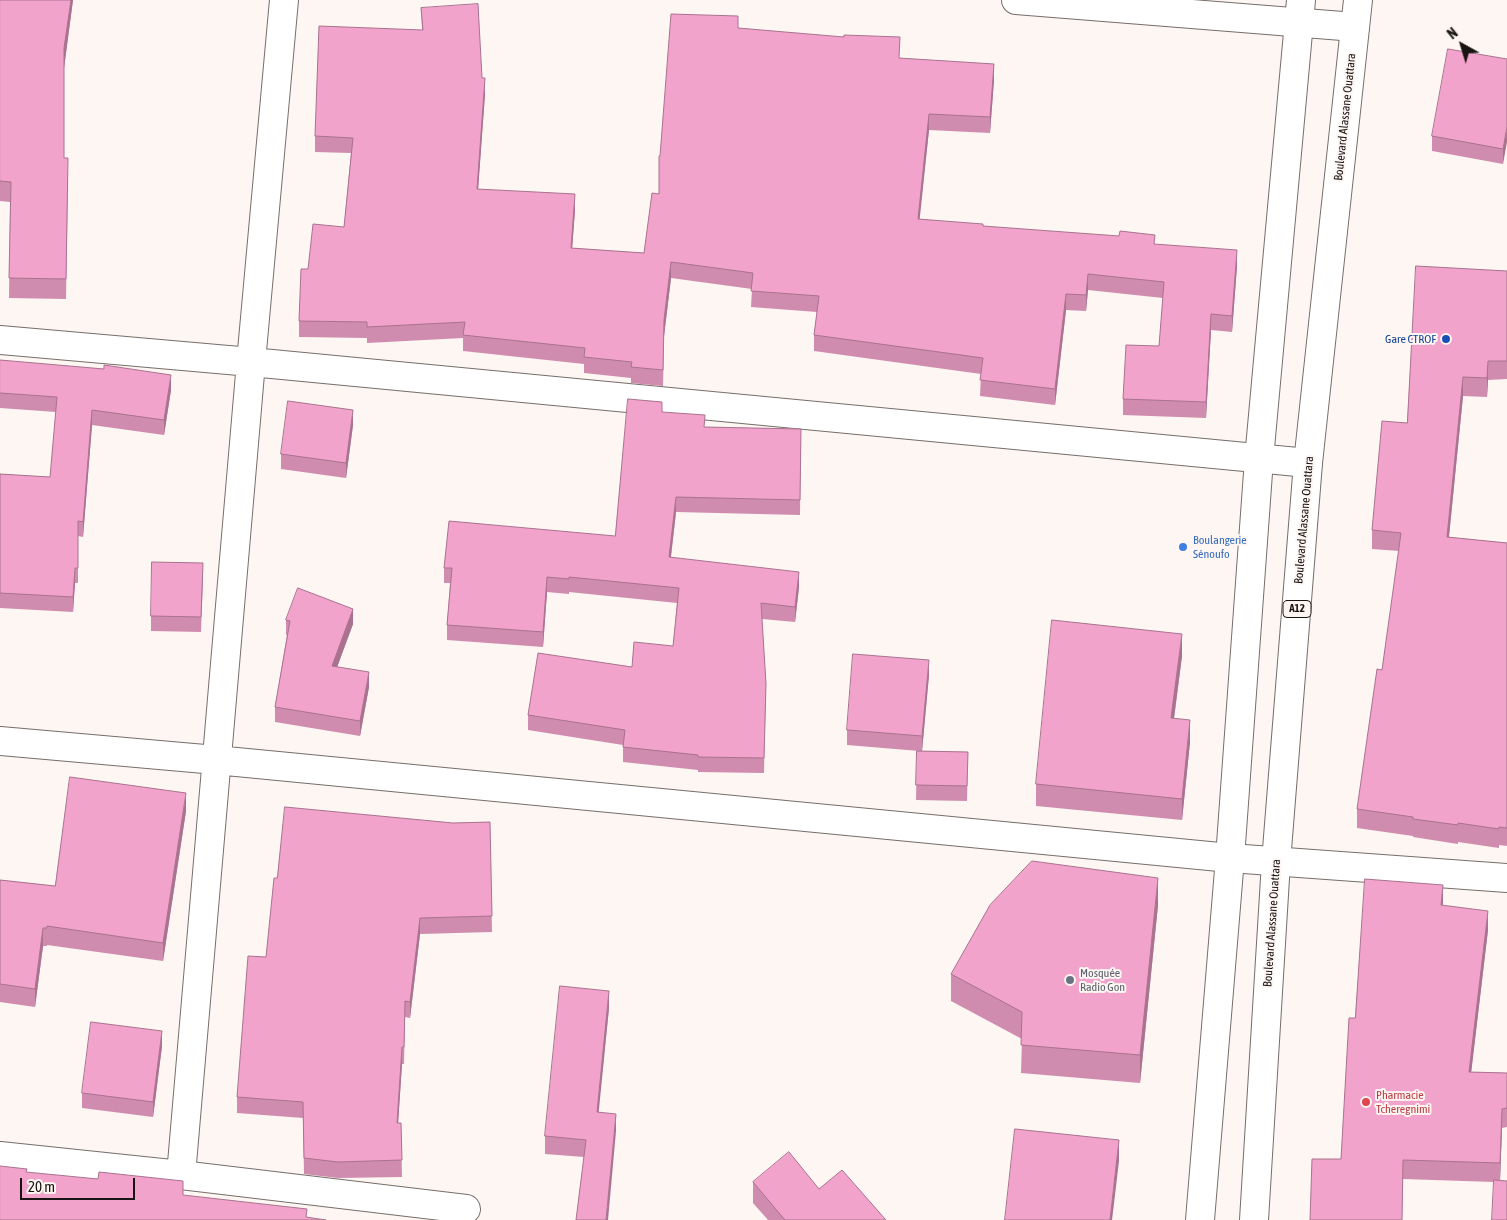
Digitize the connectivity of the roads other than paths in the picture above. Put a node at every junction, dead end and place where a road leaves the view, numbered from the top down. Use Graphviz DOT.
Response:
graph roads {
  1 [pos="284,0"];
  2 [pos="1016,0"];
  3 [pos="1358,0"];
  4 [pos="1300,11"];
  5 [pos="1355,27"];
  6 [pos="0,340"];
  7 [pos="251,362"];
  8 [pos="1260,459"];
  9 [pos="1308,464"];
  10 [pos="0,742"];
  11 [pos="216,760"];
  12 [pos="1230,858"];
  13 [pos="1276,862"];
  14 [pos="1507,878"];
  15 [pos="0,1156"];
  16 [pos="181,1175"];
  17 [pos="466,1209"];
  18 [pos="1200,1220"];
  19 [pos="1254,1220"];
  1 -- 7 [label="street"];
  2 -- 4 [label="street"];
  3 -- 5 [label="street, Boulevard Alassane Ouattara / A12"];
  4 -- 5 [label="street"];
  4 -- 8 [label="street"];
  5 -- 9 [label="street, Boulevard Alassane Ouattara / A12"];
  6 -- 7 [label="street"];
  7 -- 8 [label="street"];
  7 -- 11 [label="street"];
  8 -- 9 [label="street"];
  8 -- 12 [label="street"];
  9 -- 13 [label="street, Boulevard Alassane Ouattara / A12"];
  10 -- 11 [label="street"];
  11 -- 12 [label="street"];
  11 -- 16 [label="street"];
  12 -- 13 [label="street"];
  12 -- 18 [label="street"];
  13 -- 14 [label="street"];
  13 -- 19 [label="street, Boulevard Alassane Ouattara / A12"];
  15 -- 16 [label="street"];
  16 -- 17 [label="street"];
}
